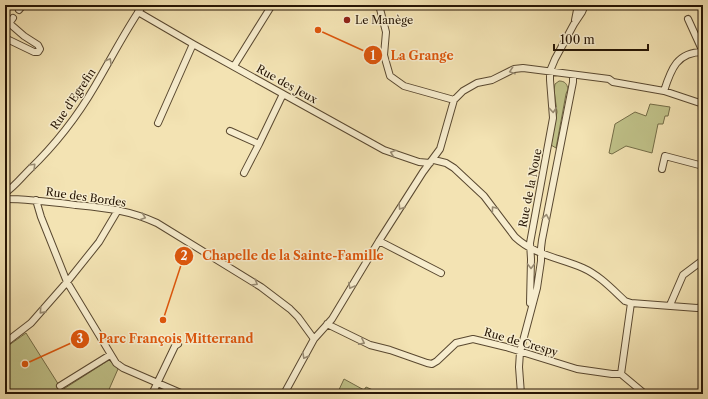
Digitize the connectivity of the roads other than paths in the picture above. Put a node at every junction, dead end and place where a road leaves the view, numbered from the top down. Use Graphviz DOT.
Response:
graph roads {
  1 [pos="143,5"];
  2 [pos="272,5"];
  3 [pos="379,5"];
  4 [pos="578,5"];
  5 [pos="585,5"];
  6 [pos="138,12"];
  7 [pos="688,19"];
  8 [pos="574,24"];
  9 [pos="5,29"];
  10 [pos="5,38"];
  11 [pos="193,44"];
  12 [pos="703,52"];
  13 [pos="234,66"];
  14 [pos="550,71"];
  15 [pos="573,75"];
  16 [pos="664,91"];
  17 [pos="283,94"];
  18 [pos="454,100"];
  19 [pos="703,104"];
  20 [pos="158,123"];
  21 [pos="230,131"];
  22 [pos="259,144"];
  23 [pos="432,161"];
  24 [pos="703,166"];
  25 [pos="662,169"];
  26 [pos="244,172"];
  27 [pos="5,193"];
  28 [pos="5,199"];
  29 [pos="36,200"];
  30 [pos="118,210"];
  31 [pos="379,241"];
  32 [pos="530,248"];
  33 [pos="542,254"];
  34 [pos="703,260"];
  35 [pos="441,273"];
  36 [pos="67,282"];
  37 [pos="631,303"];
  38 [pos="670,305"];
  39 [pos="703,307"];
  40 [pos="530,310"];
  41 [pos="327,324"];
  42 [pos="314,339"];
  43 [pos="5,343"];
  44 [pos="178,344"];
  45 [pos="520,352"];
  46 [pos="110,355"];
  47 [pos="621,374"];
  48 [pos="157,382"];
  49 [pos="60,386"];
  50 [pos="152,394"];
  51 [pos="183,394"];
  52 [pos="284,394"];
  53 [pos="521,394"];
  54 [pos="645,394"];
  1 -- 6 [label="street, Rue d'Egrefin"];
  2 -- 13 [label="street"];
  3 -- 18 [label="street"];
  4 -- 8 [label="street"];
  5 -- 8 [label="street"];
  6 -- 11 [label="street, Rue des Jeux"];
  27 -- 6 [label="street, Rue d'Egrefin, one-way"];
  7 -- 12 [label="street"];
  8 -- 14 [label="street"];
  9 -- 10 [label="street"];
  11 -- 13 [label="street, Rue des Jeux"];
  11 -- 20 [label="street"];
  12 -- 16 [label="street"];
  13 -- 17 [label="street, Rue des Jeux"];
  14 -- 15 [label="street"];
  14 -- 18 [label="street, one-way"];
  14 -- 32 [label="street, Rue de la Noue, one-way"];
  15 -- 16 [label="street"];
  33 -- 15 [label="street, Rue de la Noue, one-way"];
  16 -- 19 [label="street"];
  17 -- 22 [label="street"];
  23 -- 17 [label="street, Rue des Jeux, one-way"];
  18 -- 23 [label="street"];
  21 -- 22 [label="street"];
  22 -- 26 [label="street"];
  23 -- 31 [label="street, one-way"];
  32 -- 23 [label="street, Rue des Jeux, one-way"];
  24 -- 25 [label="street"];
  28 -- 29 [label="street, Rue des Bordes"];
  29 -- 30 [label="street, Rue des Bordes"];
  29 -- 36 [label="street"];
  30 -- 36 [label="street"];
  30 -- 42 [label="street, Rue des Bordes, one-way"];
  31 -- 35 [label="street"];
  31 -- 41 [label="street, one-way"];
  32 -- 33 [label="street, Rue des Jeux"];
  32 -- 40 [label="street, Rue de la Noue, one-way"];
  33 -- 37 [label="street, Rue des Jeux"];
  33 -- 40 [label="street, Rue de la Noue"];
  34 -- 38 [label="street"];
  36 -- 43 [label="street, one-way"];
  36 -- 46 [label="street"];
  37 -- 38 [label="street"];
  37 -- 47 [label="street"];
  38 -- 39 [label="street"];
  40 -- 45 [label="street, Rue de la Noue"];
  41 -- 42 [label="street"];
  41 -- 45 [label="street, Rue de Crespy, one-way"];
  42 -- 52 [label="street, one-way"];
  44 -- 48 [label="street"];
  45 -- 47 [label="street, Rue de Crespy"];
  45 -- 53 [label="street, Rue de la Noue"];
  46 -- 48 [label="street"];
  46 -- 49 [label="street"];
  47 -- 54 [label="street"];
  48 -- 50 [label="street"];
  48 -- 51 [label="street"];
}
